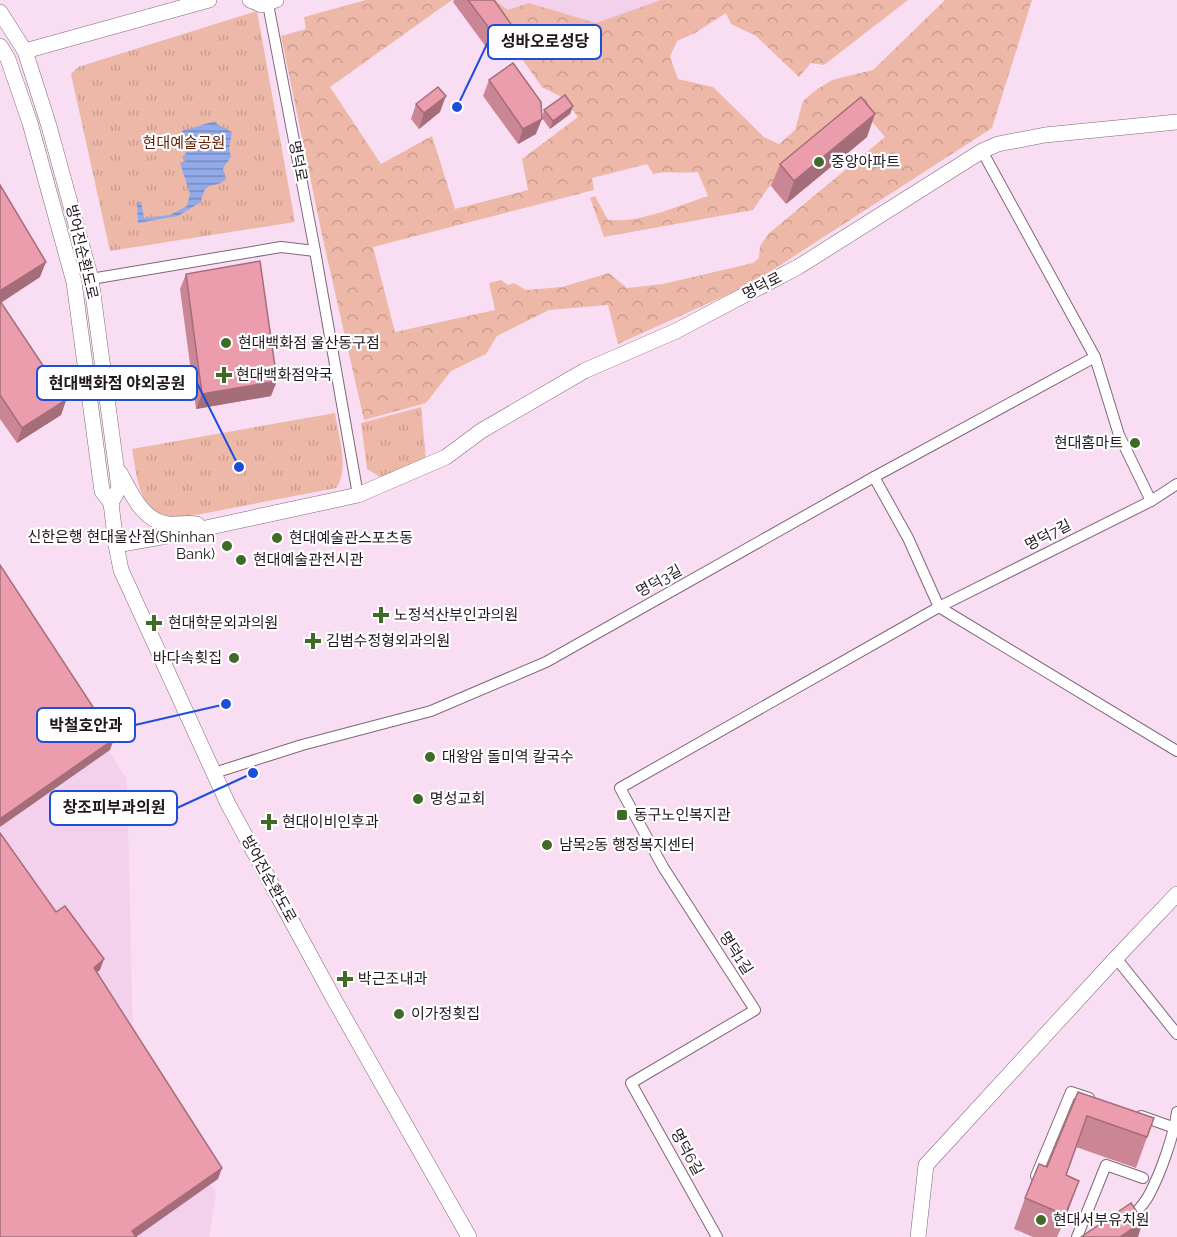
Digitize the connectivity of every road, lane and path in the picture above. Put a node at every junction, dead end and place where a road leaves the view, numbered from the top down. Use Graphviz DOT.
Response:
graph roads {
  1 [pos="209,0"];
  2 [pos="250,0"];
  3 [pos="272,2"];
  4 [pos="0,12"];
  5 [pos="0,46"];
  6 [pos="25,51"];
  7 [pos="1177,122"];
  8 [pos="982,151"];
  9 [pos="315,251"];
  10 [pos="91,279"];
  11 [pos="1095,357"];
  12 [pos="116,467"];
  13 [pos="874,477"];
  14 [pos="1177,484"];
  15 [pos="358,495"];
  16 [pos="1151,501"];
  17 [pos="111,503"];
  18 [pos="212,527"];
  19 [pos="116,545"];
  20 [pos="939,607"];
  21 [pos="1177,752"];
  22 [pos="214,773"];
  23 [pos="620,788"];
  24 [pos="1177,894"];
  25 [pos="1116,958"];
  26 [pos="1177,1034"];
  27 [pos="631,1083"];
  28 [pos="1102,1103"];
  29 [pos="1177,1112"];
  30 [pos="1133,1114"];
  31 [pos="1175,1128"];
  32 [pos="1143,1178"];
  33 [pos="1032,1186"];
  34 [pos="1121,1233"];
  35 [pos="469,1237"];
  36 [pos="717,1237"];
  37 [pos="918,1237"];
  38 [pos="1077,1237"];
  39 [pos="1107,1237"];
  1 -- 6 [label="street"];
  2 -- 3 [label="street"];
  3 -- 9 [label="street, 명덕로"];
  4 -- 6 [label="street, 방어진순환도로"];
  5 -- 17 [label="street, 방어진순환도로"];
  6 -- 10 [label="street, 방어진순환도로"];
  7 -- 8 [label="street, 명덕로"];
  8 -- 11 [label="street"];
  8 -- 15 [label="street, 명덕로"];
  9 -- 10 [label="street"];
  9 -- 15 [label="street, 명덕로"];
  10 -- 12 [label="street, 방어진순환도로"];
  11 -- 13 [label="street, 명덕3길"];
  11 -- 16 [label="street"];
  12 -- 17 [label="street, 방어진순환도로"];
  12 -- 18 [label="street"];
  13 -- 20 [label="street"];
  13 -- 22 [label="street, 명덕3길"];
  14 -- 16 [label="street, 명덕7길"];
  15 -- 18 [label="street, 명덕로"];
  16 -- 20 [label="street, 명덕7길"];
  17 -- 19 [label="street, 방어진순환도로"];
  18 -- 19 [label="street, 명덕로"];
  19 -- 22 [label="street, 방어진순환도로"];
  20 -- 21 [label="street"];
  20 -- 23 [label="street, 명덕7길"];
  22 -- 35 [label="street, 방어진순환도로"];
  23 -- 27 [label="street, 명덕1길"];
  24 -- 25 [label="street"];
  25 -- 26 [label="street"];
  25 -- 37 [label="street"];
  27 -- 36 [label="street, 명덕6길"];
  28 -- 33 [label="street"];
  29 -- 31 [label="street"];
  30 -- 31 [label="street"];
  31 -- 34 [label="street"];
  32 -- 38 [label="street"];
  34 -- 39 [label="street"];
}
